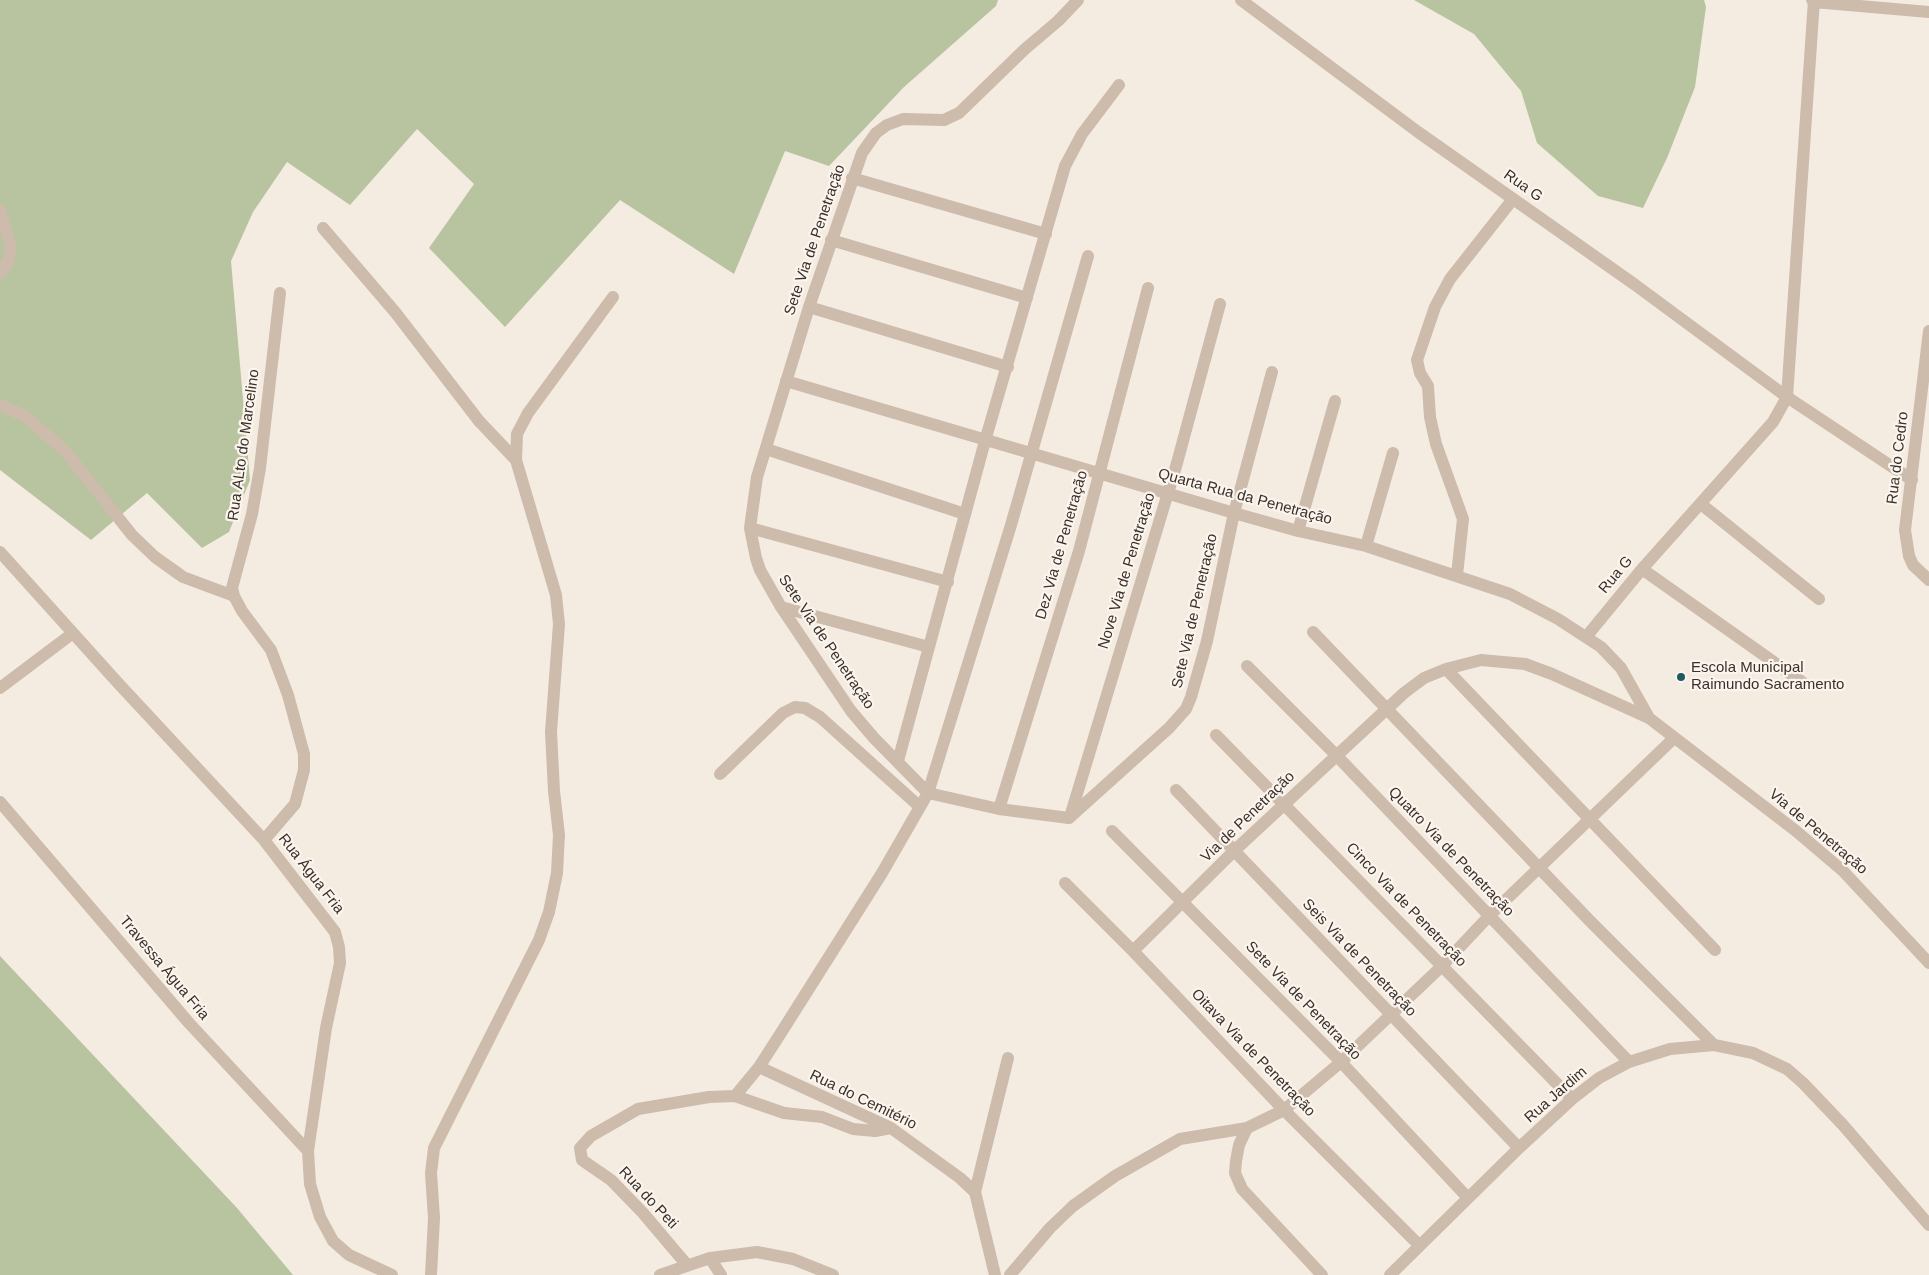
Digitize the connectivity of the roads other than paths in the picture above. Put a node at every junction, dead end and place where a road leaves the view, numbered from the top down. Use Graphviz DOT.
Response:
graph roads {
  1 [pos="1078,0"];
  2 [pos="1241,0"];
  3 [pos="1813,1"];
  4 [pos="1929,12"];
  5 [pos="1118,85"];
  6 [pos="852,178"];
  7 [pos="1513,199"];
  8 [pos="0,210"];
  9 [pos="323,228"];
  10 [pos="1046,234"];
  11 [pos="832,240"];
  12 [pos="1088,256"];
  13 [pos="0,274"];
  14 [pos="1148,288"];
  15 [pos="280,293"];
  16 [pos="613,297"];
  17 [pos="1027,298"];
  18 [pos="1220,304"];
  19 [pos="809,307"];
  20 [pos="1929,331"];
  21 [pos="1008,367"];
  22 [pos="1272,372"];
  23 [pos="786,381"];
  24 [pos="1787,397"];
  25 [pos="1334,402"];
  26 [pos="0,405"];
  27 [pos="985,441"];
  28 [pos="766,449"];
  29 [pos="1032,453"];
  30 [pos="1393,453"];
  31 [pos="516,460"];
  32 [pos="1100,474"];
  33 [pos="1912,480"];
  34 [pos="1167,493"];
  35 [pos="1702,504"];
  36 [pos="1234,513"];
  37 [pos="965,514"];
  38 [pos="750,528"];
  39 [pos="1298,531"];
  40 [pos="1366,546"];
  41 [pos="0,552"];
  42 [pos="1642,569"];
  43 [pos="1457,576"];
  44 [pos="1929,580"];
  45 [pos="948,582"];
  46 [pos="234,596"];
  47 [pos="1820,599"];
  48 [pos="781,608"];
  49 [pos="1313,632"];
  50 [pos="73,633"];
  51 [pos="1586,637"];
  52 [pos="929,647"];
  53 [pos="1247,666"];
  54 [pos="1446,669"];
  55 [pos="1802,682"];
  56 [pos="0,688"];
  57 [pos="1386,707"];
  58 [pos="1648,718"];
  59 [pos="1216,735"];
  60 [pos="1673,739"];
  61 [pos="1336,755"];
  62 [pos="898,761"];
  63 [pos="720,774"];
  64 [pos="1176,790"];
  65 [pos="928,793"];
  66 [pos="0,802"];
  67 [pos="1284,805"];
  68 [pos="920,807"];
  69 [pos="999,809"];
  70 [pos="1069,818"];
  71 [pos="1590,818"];
  72 [pos="1112,831"];
  73 [pos="264,840"];
  74 [pos="1234,851"];
  75 [pos="1541,867"];
  76 [pos="1065,883"];
  77 [pos="1183,902"];
  78 [pos="1490,915"];
  79 [pos="1133,950"];
  80 [pos="1715,950"];
  81 [pos="1929,963"];
  82 [pos="1442,966"];
  83 [pos="1390,1014"];
  84 [pos="1714,1045"];
  85 [pos="1008,1058"];
  86 [pos="1341,1062"];
  87 [pos="1629,1062"];
  88 [pos="759,1067"];
  89 [pos="735,1096"];
  90 [pos="1572,1099"];
  91 [pos="1284,1110"];
  92 [pos="891,1128"];
  93 [pos="1247,1128"];
  94 [pos="1519,1148"];
  95 [pos="308,1151"];
  96 [pos="975,1192"];
  97 [pos="1468,1198"];
  98 [pos="1929,1225"];
  99 [pos="1419,1245"];
  100 [pos="710,1258"];
  101 [pos="687,1265"];
  102 [pos="392,1275"];
  103 [pos="431,1275"];
  104 [pos="660,1275"];
  105 [pos="721,1275"];
  106 [pos="833,1275"];
  107 [pos="995,1275"];
  108 [pos="1010,1275"];
  109 [pos="1322,1275"];
  110 [pos="1390,1275"];
  1 -- 6 [label="street, Sete Via de Penetração"];
  2 -- 7 [label="street, Rua G"];
  3 -- 4 [label="street"];
  3 -- 24 [label="street, Rua G"];
  5 -- 10 [label="street"];
  6 -- 10 [label="street"];
  6 -- 11 [label="street, Sete Via de Penetração"];
  7 -- 24 [label="street, Rua G"];
  7 -- 43 [label="street"];
  8 -- 13 [label="street"];
  9 -- 31 [label="street"];
  10 -- 17 [label="street"];
  11 -- 17 [label="street"];
  11 -- 19 [label="street, Sete Via de Penetração"];
  12 -- 29 [label="street"];
  14 -- 32 [label="street, Dez Via de Penetração"];
  15 -- 46 [label="street, Rua ALto do Marcelino"];
  16 -- 31 [label="street"];
  17 -- 21 [label="street"];
  18 -- 34 [label="street, Nove Via de Penetração"];
  19 -- 21 [label="street"];
  19 -- 23 [label="street, Sete Via de Penetração"];
  20 -- 33 [label="street, Rua do Cedro"];
  21 -- 27 [label="street"];
  22 -- 36 [label="street, Sete Via de Penetração"];
  23 -- 27 [label="street, Quarta Rua da Penetração"];
  23 -- 28 [label="street, Sete Via de Penetração"];
  24 -- 33 [label="street, Rua G"];
  24 -- 35 [label="street, Rua G"];
  25 -- 39 [label="street"];
  26 -- 46 [label="street"];
  27 -- 29 [label="street, Quarta Rua da Penetração"];
  27 -- 37 [label="street"];
  28 -- 37 [label="street"];
  28 -- 38 [label="street, Sete Via de Penetração"];
  29 -- 32 [label="street, Quarta Rua da Penetração"];
  29 -- 65 [label="street"];
  30 -- 40 [label="street"];
  31 -- 103 [label="street"];
  32 -- 34 [label="street, Quarta Rua da Penetração"];
  32 -- 69 [label="street, Dez Via de Penetração"];
  33 -- 44 [label="street, Rua do Cedro"];
  34 -- 36 [label="street, Quarta Rua da Penetração"];
  34 -- 70 [label="street, Nove Via de Penetração"];
  35 -- 42 [label="street, Rua G"];
  35 -- 47 [label="street"];
  36 -- 39 [label="street, Quarta Rua da Penetração"];
  36 -- 70 [label="street, Sete Via de Penetração"];
  37 -- 45 [label="street"];
  38 -- 45 [label="street"];
  38 -- 48 [label="street, Sete Via de Penetração"];
  39 -- 40 [label="street, Quarta Rua da Penetração"];
  40 -- 43 [label="street, Quarta Rua da Penetração"];
  41 -- 50 [label="street, Rua Água Fria"];
  42 -- 51 [label="street, Rua G"];
  42 -- 55 [label="street"];
  43 -- 51 [label="street, Quarta Rua da Penetração"];
  45 -- 52 [label="street"];
  46 -- 73 [label="street"];
  48 -- 52 [label="street"];
  48 -- 62 [label="street, Sete Via de Penetração"];
  49 -- 57 [label="street"];
  50 -- 56 [label="street"];
  50 -- 73 [label="street, Rua Água Fria"];
  51 -- 58 [label="street, Quarta Rua da Penetração"];
  52 -- 62 [label="street"];
  53 -- 61 [label="street, Quatro Via de Penetração"];
  54 -- 57 [label="street, Via de Penetração"];
  54 -- 58 [label="street, Via de Penetração"];
  54 -- 71 [label="street"];
  57 -- 61 [label="street, Via de Penetração"];
  57 -- 75 [label="street"];
  58 -- 60 [label="street, Via de Penetração"];
  59 -- 67 [label="street, Cinco Via de Penetração"];
  60 -- 71 [label="street"];
  60 -- 81 [label="street, Via de Penetração"];
  61 -- 67 [label="street, Via de Penetração"];
  61 -- 78 [label="street, Quatro Via de Penetração"];
  62 -- 65 [label="street, Sete Via de Penetração"];
  63 -- 68 [label="street"];
  64 -- 74 [label="street, Seis Via de Penetração"];
  65 -- 68 [label="street"];
  65 -- 69 [label="street"];
  66 -- 95 [label="street, Travessa Água Fria"];
  67 -- 74 [label="street, Via de Penetração"];
  67 -- 82 [label="street, Cinco Via de Penetração"];
  68 -- 88 [label="street"];
  69 -- 70 [label="street"];
  71 -- 75 [label="street"];
  71 -- 80 [label="street"];
  72 -- 77 [label="street, Sete Via de Penetração"];
  73 -- 95 [label="street, Rua Água Fria"];
  74 -- 77 [label="street, Via de Penetração"];
  74 -- 83 [label="street, Seis Via de Penetração"];
  75 -- 78 [label="street"];
  75 -- 84 [label="street"];
  76 -- 79 [label="street, Oitava Via de Penetração"];
  77 -- 79 [label="street, Via de Penetração"];
  77 -- 86 [label="street, Sete Via de Penetração"];
  78 -- 82 [label="street"];
  78 -- 87 [label="street, Quatro Via de Penetração"];
  79 -- 91 [label="street, Oitava Via de Penetração"];
  82 -- 83 [label="street"];
  82 -- 90 [label="street, Cinco Via de Penetração"];
  83 -- 86 [label="street"];
  83 -- 94 [label="street, Seis Via de Penetração"];
  84 -- 87 [label="street, Rua Jardim"];
  84 -- 98 [label="street, Rua Jardim"];
  85 -- 96 [label="street"];
  86 -- 91 [label="street"];
  86 -- 97 [label="street, Sete Via de Penetração"];
  87 -- 90 [label="street, Rua Jardim"];
  88 -- 89 [label="street"];
  88 -- 92 [label="street, Rua do Cemitério"];
  89 -- 92 [label="street"];
  89 -- 101 [label="street, Rua do Peti"];
  90 -- 94 [label="street, Rua Jardim"];
  91 -- 93 [label="street"];
  91 -- 99 [label="street, Oitava Via de Penetração"];
  92 -- 96 [label="street, Rua do Cemitério"];
  93 -- 108 [label="street"];
  93 -- 109 [label="street"];
  94 -- 97 [label="street, Rua Jardim"];
  95 -- 102 [label="street, Rua Água Fria"];
  96 -- 107 [label="street"];
  97 -- 99 [label="street, Rua Jardim"];
  99 -- 110 [label="street, Rua Jardim"];
  100 -- 101 [label="street"];
  100 -- 105 [label="street"];
  100 -- 106 [label="street"];
  101 -- 104 [label="street"];
}
